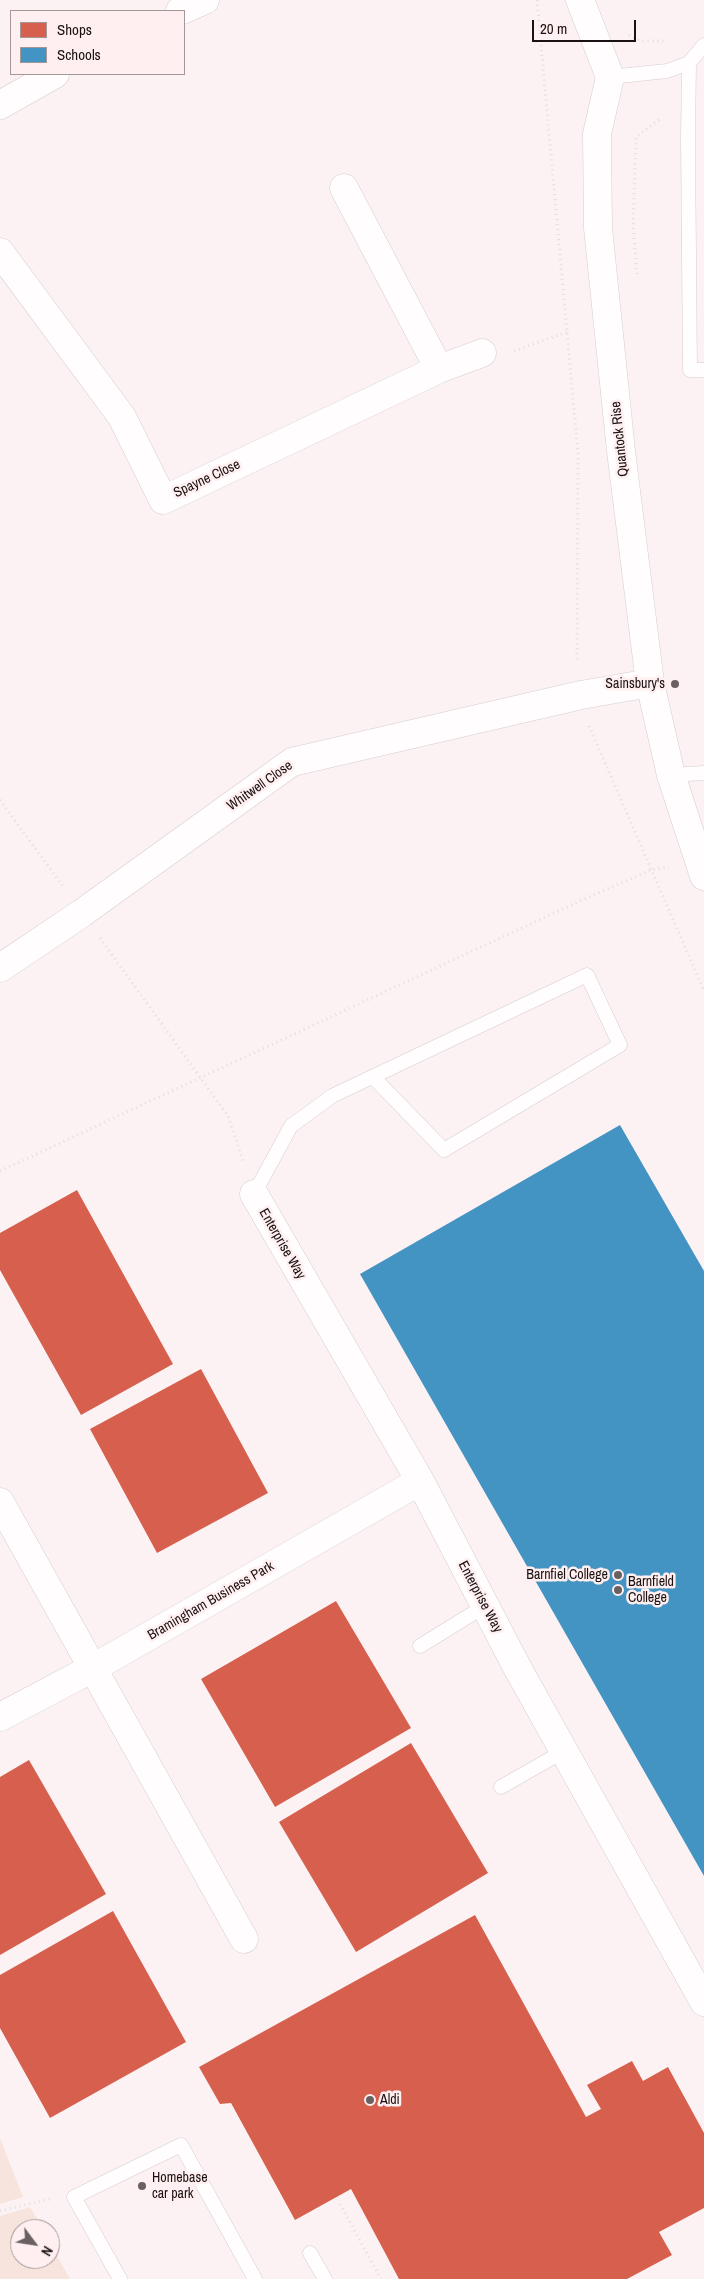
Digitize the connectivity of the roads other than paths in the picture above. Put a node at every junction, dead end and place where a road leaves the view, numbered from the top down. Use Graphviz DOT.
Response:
graph roads {
  1 [pos="205,0"];
  2 [pos="580,0"];
  3 [pos="182,10"];
  4 [pos="704,45"];
  5 [pos="690,63"];
  6 [pos="52,75"];
  7 [pos="610,77"];
  8 [pos="0,105"];
  9 [pos="344,188"];
  10 [pos="0,252"];
  11 [pos="482,353"];
  12 [pos="439,369"];
  13 [pos="704,370"];
  14 [pos="650,683"];
  15 [pos="704,773"];
  16 [pos="671,774"];
  17 [pos="702,868"];
  18 [pos="0,968"];
  19 [pos="373,1077"];
  20 [pos="254,1194"];
  21 [pos="420,1481"];
  22 [pos="0,1502"];
  23 [pos="485,1606"];
  24 [pos="420,1646"];
  25 [pos="94,1668"];
  26 [pos="0,1717"];
  27 [pos="564,1750"];
  28 [pos="501,1787"];
  29 [pos="244,1939"];
  30 [pos="704,2002"];
  31 [pos="310,2253"];
  32 [pos="120,2279"];
  33 [pos="255,2279"];
  34 [pos="325,2279"];
  1 -- 3 [label="street"];
  2 -- 7 [label="street"];
  4 -- 5 [label="lane"];
  5 -- 7 [label="lane"];
  5 -- 13 [label="lane"];
  6 -- 8 [label="street"];
  7 -- 14 [label="street, Quantock Rise"];
  9 -- 12 [label="street"];
  10 -- 12 [label="street, Spayne Close"];
  11 -- 12 [label="street, Spayne Close"];
  14 -- 16 [label="street, Quantock Rise"];
  14 -- 18 [label="street, Whitwell Close"];
  15 -- 16 [label="lane"];
  16 -- 17 [label="street, Quantock Rise"];
  19 -- 19 [label="lane"];
  19 -- 20 [label="lane"];
  20 -- 21 [label="street, Enterprise Way"];
  21 -- 23 [label="street, Enterprise Way"];
  21 -- 25 [label="street, Bramingham Business Park"];
  22 -- 25 [label="street"];
  23 -- 24 [label="lane"];
  23 -- 27 [label="street, Enterprise Way"];
  25 -- 26 [label="street, Bramingham Business Park"];
  25 -- 29 [label="street"];
  27 -- 28 [label="lane"];
  27 -- 30 [label="street, Enterprise Way"];
  31 -- 34 [label="lane"];
  32 -- 33 [label="lane"];
}
